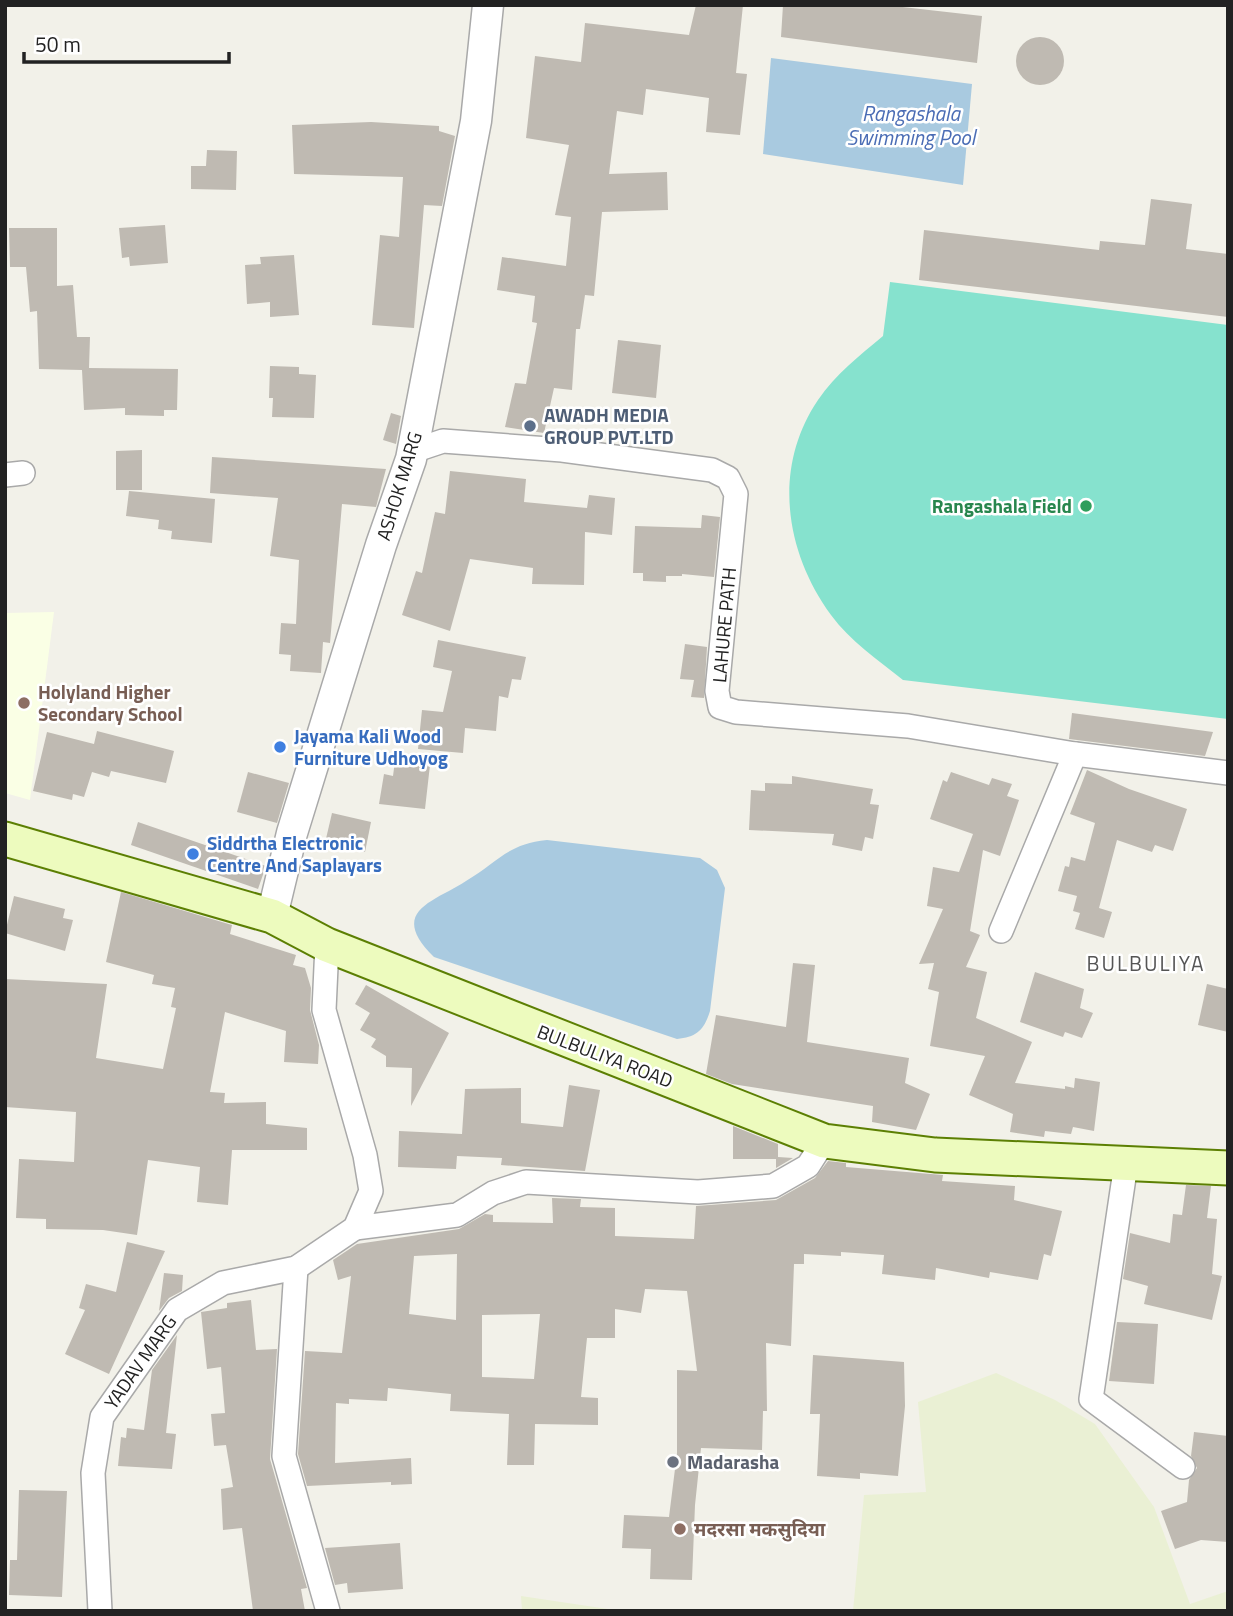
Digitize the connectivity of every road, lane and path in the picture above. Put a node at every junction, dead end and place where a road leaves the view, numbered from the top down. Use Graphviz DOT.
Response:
graph roads {
  1 [pos="488,5"];
  2 [pos="413,451"];
  3 [pos="1075,754"];
  4 [pos="1228,773"];
  5 [pos="5,839"];
  6 [pos="272,916"];
  7 [pos="1001,930"];
  8 [pos="327,945"];
  9 [pos="824,1141"];
  10 [pos="1126,1164"];
  11 [pos="1228,1168"];
  12 [pos="355,1228"];
  13 [pos="296,1268"];
  14 [pos="1183,1467"];
  15 [pos="100,1611"];
  16 [pos="328,1611"];
  1 -- 2 [label="street, ASHOK MARG"];
  2 -- 3 [label="street, LAHURE PATH"];
  2 -- 6 [label="street, ASHOK MARG"];
  3 -- 4 [label="street, LAHURE PATH"];
  3 -- 7 [label="street"];
  5 -- 6 [label="main road, BULBULIYA ROAD"];
  6 -- 8 [label="main road, BULBULIYA ROAD"];
  8 -- 9 [label="main road, BULBULIYA ROAD"];
  8 -- 12 [label="street"];
  9 -- 10 [label="main road, BULBULIYA ROAD"];
  9 -- 12 [label="street"];
  10 -- 11 [label="main road, BULBULIYA ROAD"];
  10 -- 14 [label="street"];
  12 -- 13 [label="street, YADAV MARG"];
  13 -- 15 [label="street, YADAV MARG"];
  13 -- 16 [label="street"];
}
